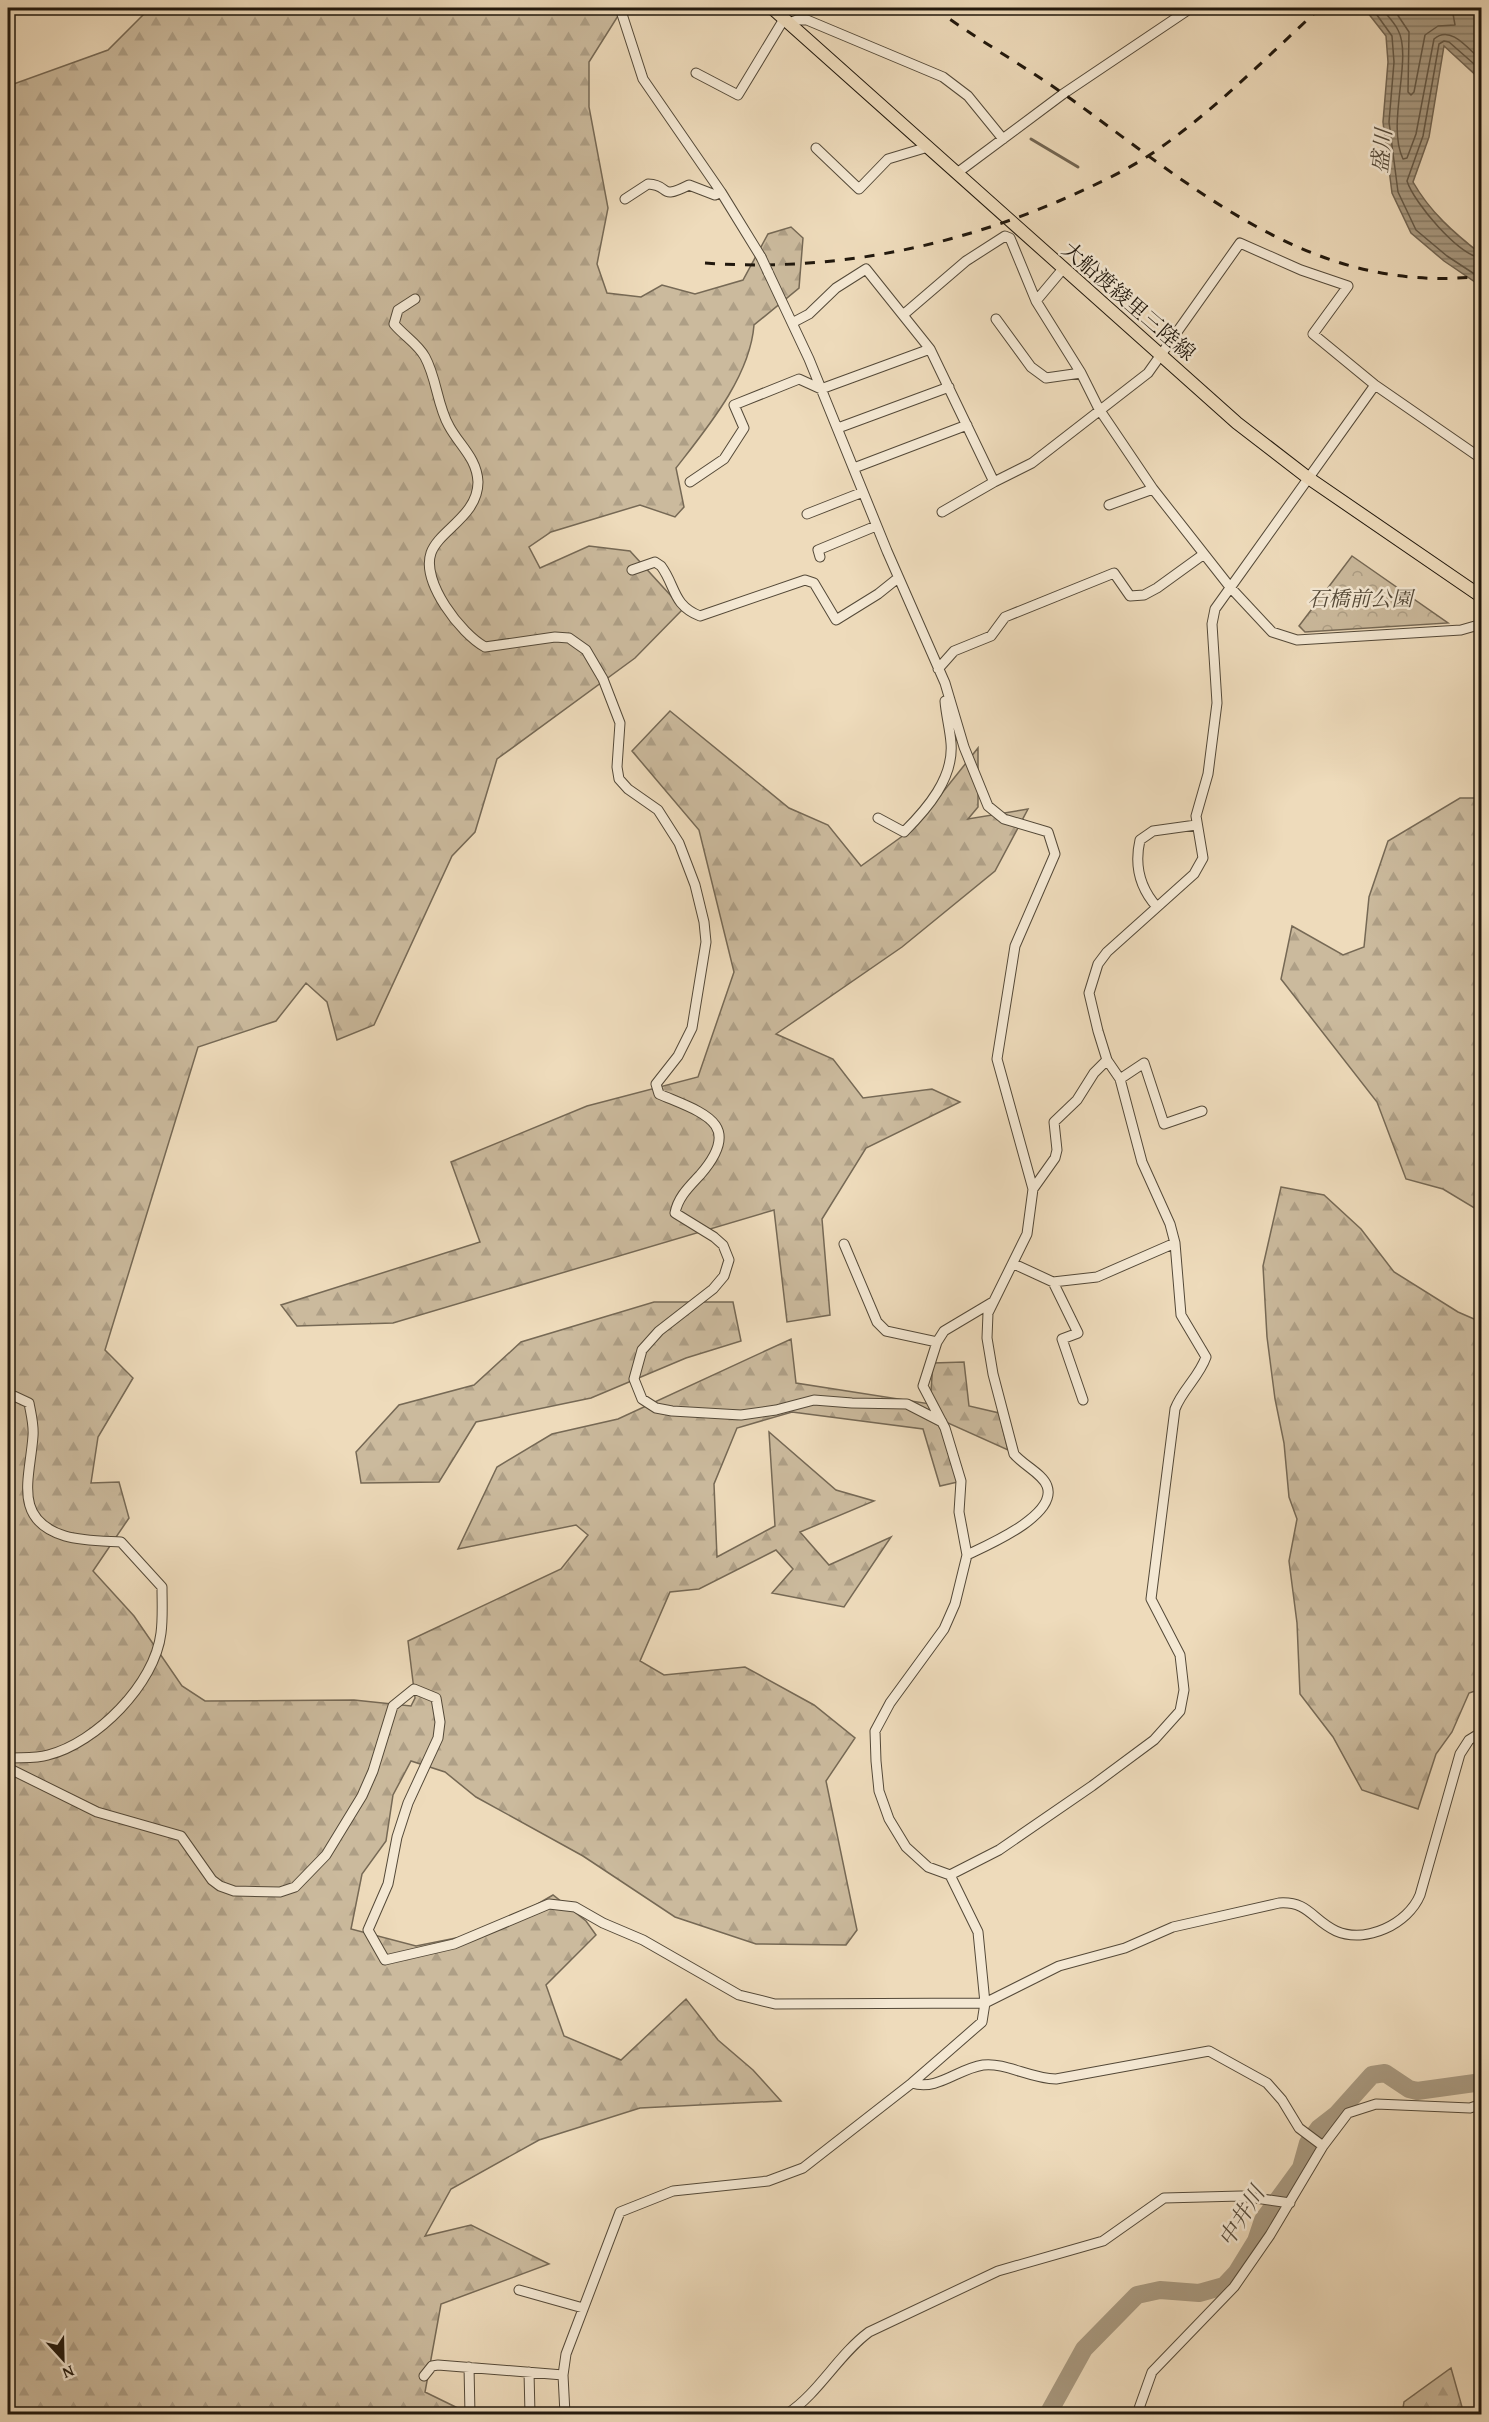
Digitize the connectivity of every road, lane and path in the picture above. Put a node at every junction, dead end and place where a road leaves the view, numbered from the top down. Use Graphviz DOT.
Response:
graph roads {
  1 [pos="620,8"];
  2 [pos="772,8"];
  3 [pos="1191,8"];
  4 [pos="787,21"];
  5 [pos="696,73"];
  6 [pos="1003,139"];
  7 [pos="928,147"];
  8 [pos="816,148"];
  9 [pos="957,173"];
  10 [pos="722,192"];
  11 [pos="625,198"];
  12 [pos="1062,270"];
  13 [pos="415,299"];
  14 [pos="1036,301"];
  15 [pos="903,315"];
  16 [pos="996,319"];
  17 [pos="792,323"];
  18 [pos="930,349"];
  19 [pos="1162,356"];
  20 [pos="1081,373"];
  21 [pos="1375,385"];
  22 [pos="949,387"];
  23 [pos="821,389"];
  24 [pos="1099,410"];
  25 [pos="967,425"];
  26 [pos="837,428"];
  27 [pos="1482,459"];
  28 [pos="854,468"];
  29 [pos="1307,477"];
  30 [pos="690,482"];
  31 [pos="994,482"];
  32 [pos="1153,489"];
  33 [pos="863,492"];
  34 [pos="1109,504"];
  35 [pos="942,512"];
  36 [pos="807,514"];
  37 [pos="876,526"];
  38 [pos="1203,554"];
  39 [pos="820,557"];
  40 [pos="632,570"];
  41 [pos="898,578"];
  42 [pos="1230,587"];
  43 [pos="1482,597"];
  44 [pos="1482,624"];
  45 [pos="938,669"];
  46 [pos="945,683"];
  47 [pos="878,818"];
  48 [pos="1196,825"];
  49 [pos="1157,907"];
  50 [pos="1107,1060"];
  51 [pos="1120,1079"];
  52 [pos="1202,1111"];
  53 [pos="1033,1189"];
  54 [pos="844,1244"];
  55 [pos="1175,1244"];
  56 [pos="1014,1264"];
  57 [pos="1053,1281"];
  58 [pos="991,1303"];
  59 [pos="937,1342"];
  60 [pos="8,1400"];
  61 [pos="1083,1400"];
  62 [pos="942,1422"];
  63 [pos="967,1554"];
  64 [pos="1482,1732"];
  65 [pos="8,1758"];
  66 [pos="8,1768"];
  67 [pos="950,1875"];
  68 [pos="986,2003"];
  69 [pos="912,2083"];
  70 [pos="1482,2104"];
  71 [pos="1320,2144"];
  72 [pos="1288,2202"];
  73 [pos="519,2290"];
  74 [pos="583,2308"];
  75 [pos="469,2367"];
  76 [pos="529,2372"];
  77 [pos="563,2375"];
  78 [pos="424,2376"];
  79 [pos="470,2415"];
  80 [pos="530,2415"];
  81 [pos="565,2415"];
  82 [pos="787,2415"];
  83 [pos="1137,2415"];
  1 -- 10 [label="street"];
  2 -- 4 [label="main road, 大船渡綾里三陸線"];
  3 -- 6 [label="street"];
  4 -- 5 [label="street"];
  4 -- 6 [label="street"];
  4 -- 7 [label="main road, 大船渡綾里三陸線"];
  6 -- 9 [label="street"];
  7 -- 8 [label="street"];
  7 -- 9 [label="main road, 大船渡綾里三陸線"];
  9 -- 12 [label="main road, 大船渡綾里三陸線"];
  10 -- 11 [label="street"];
  10 -- 17 [label="street, bridge"];
  12 -- 14 [label="street"];
  12 -- 19 [label="main road, 大船渡綾里三陸線"];
  13 -- 62 [label="street"];
  14 -- 15 [label="street"];
  14 -- 20 [label="street"];
  15 -- 17 [label="street"];
  15 -- 18 [label="street"];
  16 -- 20 [label="street"];
  17 -- 23 [label="street"];
  18 -- 22 [label="street"];
  18 -- 23 [label="street"];
  19 -- 21 [label="street"];
  19 -- 24 [label="street"];
  19 -- 29 [label="main road, 大船渡綾里三陸線"];
  20 -- 24 [label="street"];
  21 -- 27 [label="street"];
  21 -- 29 [label="street"];
  22 -- 25 [label="street"];
  22 -- 26 [label="street"];
  23 -- 26 [label="street"];
  23 -- 30 [label="street"];
  24 -- 31 [label="street"];
  24 -- 32 [label="street"];
  25 -- 28 [label="street"];
  25 -- 31 [label="street"];
  26 -- 28 [label="street"];
  28 -- 33 [label="street"];
  29 -- 42 [label="street"];
  29 -- 43 [label="main road, 大船渡綾里三陸線"];
  31 -- 35 [label="street"];
  32 -- 34 [label="street"];
  32 -- 38 [label="street"];
  33 -- 36 [label="street"];
  33 -- 37 [label="street"];
  37 -- 39 [label="street"];
  37 -- 41 [label="street"];
  38 -- 42 [label="street"];
  38 -- 45 [label="street"];
  40 -- 41 [label="street"];
  41 -- 45 [label="street"];
  42 -- 44 [label="street"];
  42 -- 48 [label="street"];
  45 -- 46 [label="street"];
  46 -- 47 [label="street"];
  46 -- 53 [label="street"];
  48 -- 49 [label="street"];
  48 -- 49 [label="street"];
  49 -- 50 [label="street"];
  50 -- 51 [label="street"];
  50 -- 53 [label="street"];
  51 -- 52 [label="street"];
  51 -- 55 [label="street"];
  53 -- 56 [label="street"];
  54 -- 59 [label="street"];
  55 -- 57 [label="street"];
  55 -- 67 [label="street"];
  56 -- 57 [label="street"];
  56 -- 58 [label="street"];
  57 -- 61 [label="street"];
  58 -- 59 [label="street"];
  58 -- 63 [label="street"];
  59 -- 62 [label="street"];
  60 -- 65 [label="street"];
  62 -- 63 [label="street"];
  63 -- 67 [label="street"];
  64 -- 68 [label="street"];
  66 -- 68 [label="street"];
  67 -- 68 [label="street"];
  68 -- 69 [label="street"];
  69 -- 71 [label="street"];
  69 -- 74 [label="street"];
  70 -- 71 [label="street"];
  71 -- 72 [label="street"];
  72 -- 82 [label="street"];
  72 -- 83 [label="street"];
  73 -- 74 [label="street"];
  74 -- 77 [label="street"];
  75 -- 76 [label="street"];
  75 -- 78 [label="street"];
  75 -- 79 [label="street"];
  76 -- 77 [label="street"];
  76 -- 80 [label="street"];
  77 -- 81 [label="street"];
}
